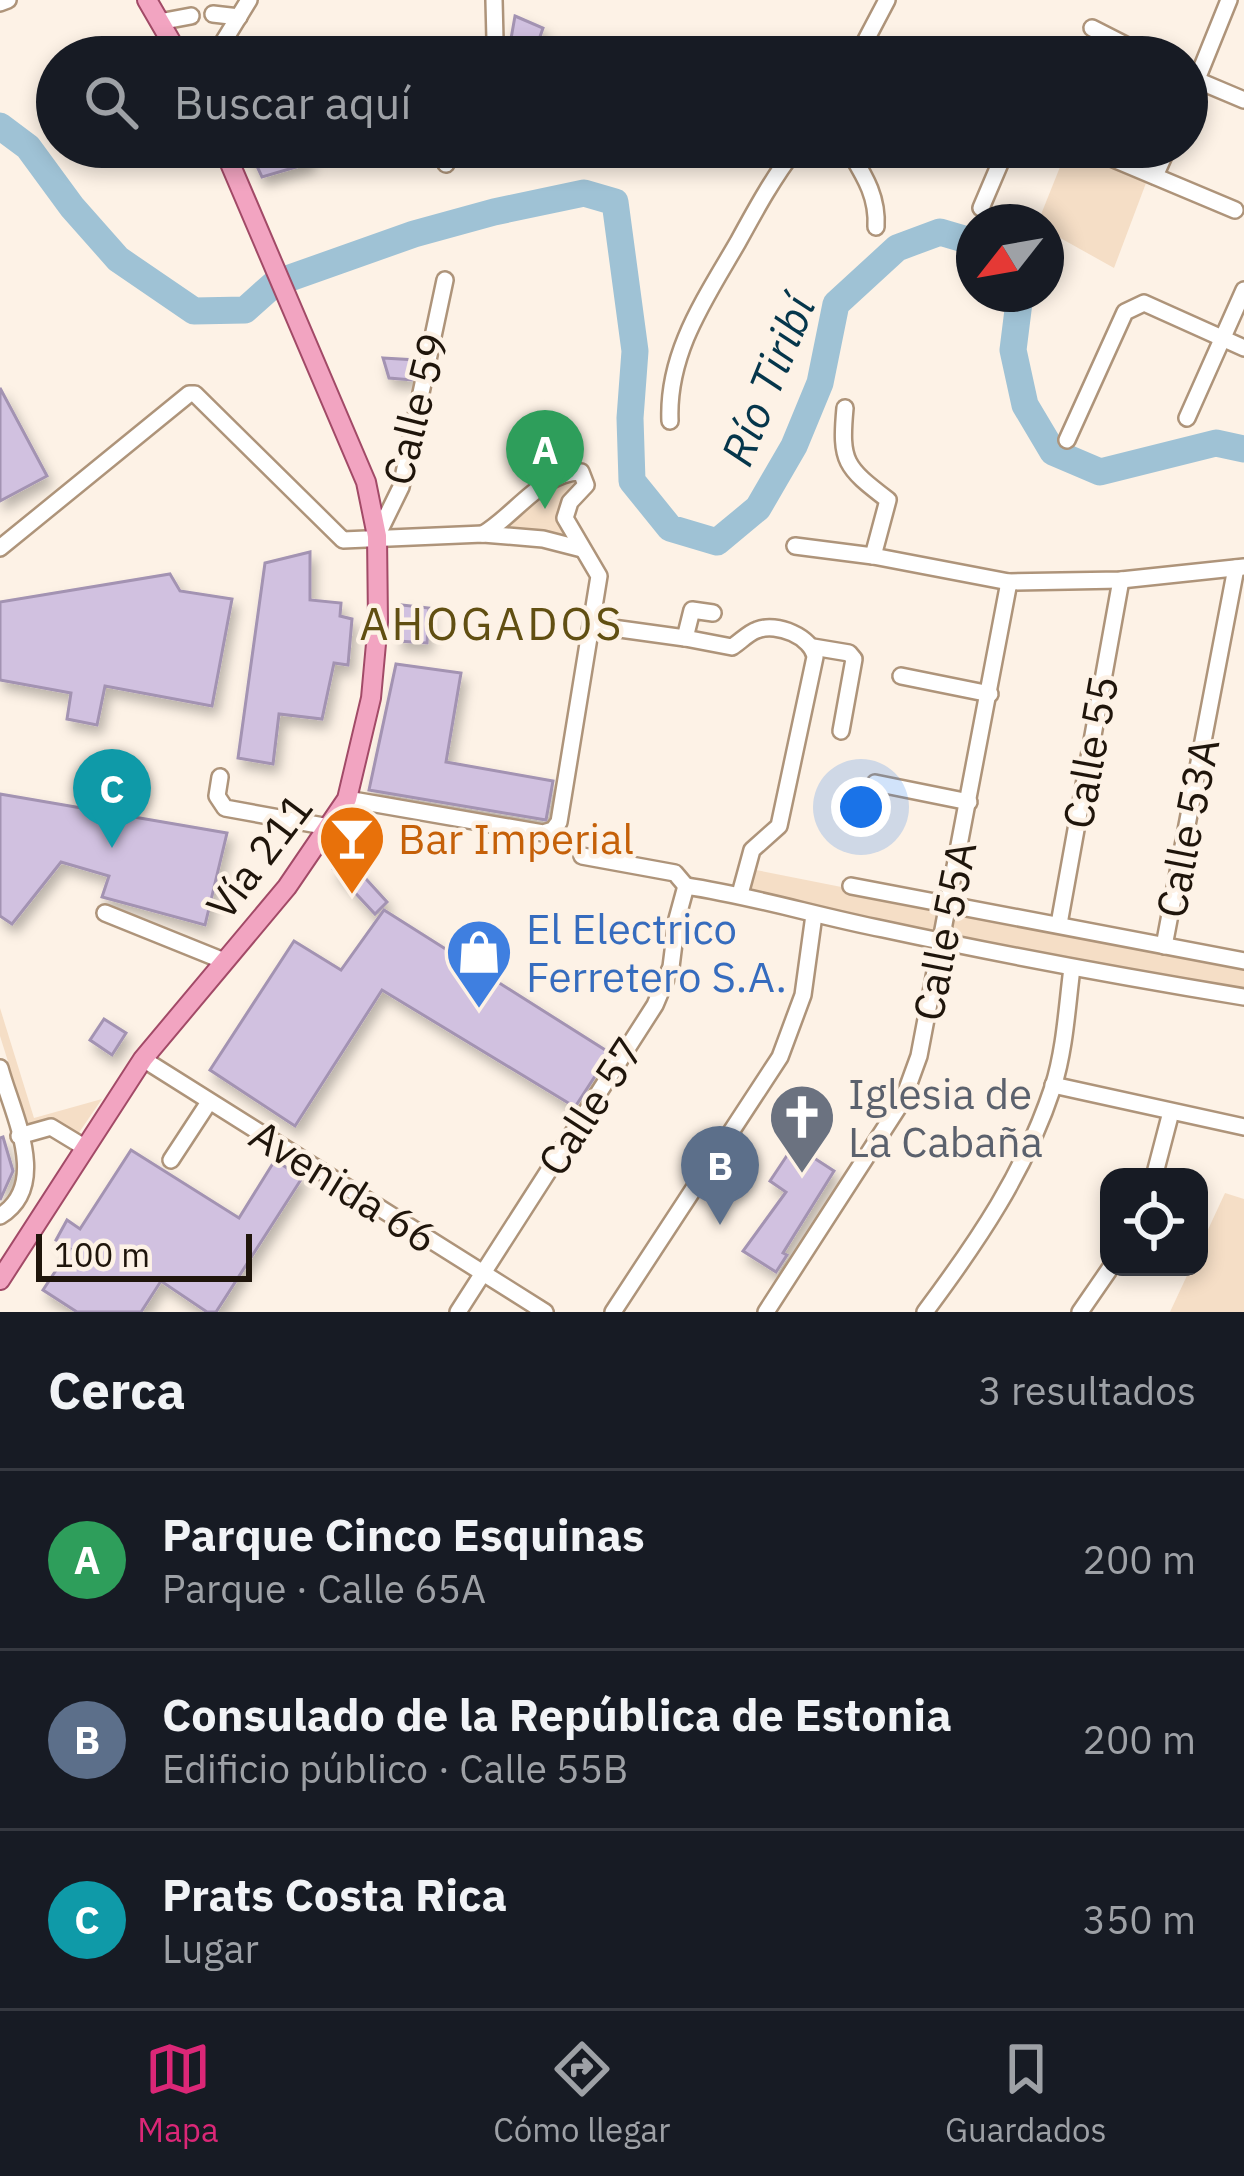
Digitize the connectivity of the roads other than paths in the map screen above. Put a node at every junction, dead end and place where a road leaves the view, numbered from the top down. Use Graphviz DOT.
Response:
graph roads {
  1 [pos="8,0"];
  2 [pos="146,0"];
  3 [pos="249,0"];
  4 [pos="494,0"];
  5 [pos="887,0"];
  6 [pos="1229,0"];
  7 [pos="0,3"];
  8 [pos="213,14"];
  9 [pos="191,16"];
  10 [pos="239,17"];
  11 [pos="159,22"];
  12 [pos="1092,28"];
  13 [pos="167,36"];
  14 [pos="227,36"];
  15 [pos="495,36"];
  16 [pos="872,36"];
  17 [pos="1108,36"];
  18 [pos="1208,44"];
  19 [pos="1208,85"];
  20 [pos="1244,100"];
  21 [pos="232,168"];
  22 [pos="783,168"];
  23 [pos="859,168"];
  24 [pos="998,168"];
  25 [pos="1136,168"];
  26 [pos="1159,168"];
  27 [pos="1155,176"];
  28 [pos="983,204"];
  29 [pos="1235,210"];
  30 [pos="876,227"];
  31 [pos="445,280"];
  32 [pos="1244,290"];
  33 [pos="1221,339"];
  34 [pos="1244,348"];
  35 [pos="845,408"];
  36 [pos="1187,418"];
  37 [pos="670,422"];
  38 [pos="1067,440"];
  39 [pos="483,534"];
  40 [pos="377,536"];
  41 [pos="795,546"];
  42 [pos="0,548"];
  43 [pos="582,549"];
  44 [pos="873,556"];
  45 [pos="1240,568"];
  46 [pos="1121,580"];
  47 [pos="1009,582"];
  48 [pos="713,613"];
  49 [pos="591,625"];
  50 [pos="686,638"];
  51 [pos="813,647"];
  52 [pos="901,676"];
  53 [pos="990,694"];
  54 [pos="841,730"];
  55 [pos="220,777"];
  56 [pos="875,783"];
  57 [pos="346,799"];
  58 [pos="969,802"];
  59 [pos="329,827"];
  60 [pos="582,856"];
  61 [pos="686,886"];
  62 [pos="850,886"];
  63 [pos="740,894"];
  64 [pos="951,904"];
  65 [pos="105,913"];
  66 [pos="814,915"];
  67 [pos="1059,924"];
  68 [pos="940,941"];
  69 [pos="1164,946"];
  70 [pos="224,961"];
  71 [pos="1244,961"];
  72 [pos="1072,968"];
  73 [pos="1244,997"];
  74 [pos="143,1059"];
  75 [pos="0,1068"];
  76 [pos="1053,1085"];
  77 [pos="209,1102"];
  78 [pos="1171,1112"];
  79 [pos="1244,1127"];
  80 [pos="19,1136"];
  81 [pos="84,1147"];
  82 [pos="171,1160"];
  83 [pos="1156,1168"];
  84 [pos="0,1216"];
  85 [pos="483,1273"];
  86 [pos="1106,1276"];
  87 [pos="0,1280"];
  88 [pos="458,1312"];
  89 [pos="545,1312"];
  90 [pos="613,1312"];
  91 [pos="766,1312"];
  92 [pos="926,1312"];
  93 [pos="1080,1312"];
  1 -- 7 [label="street"];
  2 -- 11 [label="main road"];
  3 -- 10 [label="street"];
  4 -- 15 [label="street"];
  5 -- 16 [label="street"];
  6 -- 18 [label="street"];
  8 -- 10 [label="street"];
  9 -- 11 [label="street"];
  10 -- 14 [label="street"];
  11 -- 13 [label="main road"];
  12 -- 17 [label="street"];
  19 -- 20 [label="street"];
  21 -- 40 [label="main road, Vía 211"];
  22 -- 37 [label="street"];
  23 -- 30 [label="street"];
  24 -- 28 [label="street"];
  25 -- 27 [label="street"];
  26 -- 27 [label="street"];
  27 -- 29 [label="street"];
  31 -- 40 [label="street, Calle 59"];
  32 -- 33 [label="street"];
  33 -- 34 [label="street"];
  33 -- 36 [label="street"];
  33 -- 38 [label="street"];
  35 -- 44 [label="street"];
  39 -- 40 [label="street"];
  39 -- 43 [label="street"];
  39 -- 43 [label="street"];
  40 -- 42 [label="street"];
  40 -- 57 [label="main road, Vía 211"];
  41 -- 44 [label="street"];
  43 -- 49 [label="street"];
  44 -- 47 [label="street"];
  45 -- 46 [label="street"];
  45 -- 69 [label="street, Calle 53A"];
  46 -- 47 [label="street"];
  46 -- 67 [label="street, Calle 55"];
  47 -- 53 [label="street, Calle 55A"];
  48 -- 50 [label="street"];
  49 -- 50 [label="street"];
  49 -- 57 [label="street"];
  50 -- 51 [label="street"];
  51 -- 54 [label="street"];
  51 -- 63 [label="street"];
  52 -- 53 [label="street"];
  53 -- 58 [label="street, Calle 55A"];
  55 -- 59 [label="street"];
  56 -- 58 [label="street"];
  57 -- 59 [label="main road, Vía 211"];
  58 -- 64 [label="street, Calle 55A"];
  59 -- 70 [label="main road, Vía 211"];
  60 -- 61 [label="street"];
  61 -- 63 [label="street"];
  61 -- 85 [label="street, Calle 57"];
  62 -- 64 [label="street"];
  63 -- 66 [label="street"];
  64 -- 67 [label="street"];
  64 -- 68 [label="street, Calle 55A"];
  65 -- 70 [label="street"];
  66 -- 68 [label="street"];
  66 -- 90 [label="street"];
  67 -- 69 [label="street"];
  68 -- 72 [label="street"];
  68 -- 91 [label="street, Calle 55A"];
  69 -- 71 [label="street"];
  70 -- 74 [label="main road, Vía 211"];
  72 -- 73 [label="street"];
  72 -- 76 [label="street"];
  74 -- 77 [label="street, Avenida 66"];
  74 -- 81 [label="main road, Vía 211"];
  75 -- 80 [label="street"];
  76 -- 78 [label="street"];
  76 -- 92 [label="street"];
  77 -- 82 [label="street"];
  77 -- 85 [label="street, Avenida 66"];
  78 -- 79 [label="street"];
  78 -- 83 [label="street"];
  80 -- 81 [label="street"];
  80 -- 84 [label="street"];
  81 -- 87 [label="main road, Vía 211"];
  85 -- 88 [label="street, Calle 57"];
  85 -- 89 [label="street, Avenida 66"];
  86 -- 93 [label="street"];
}
